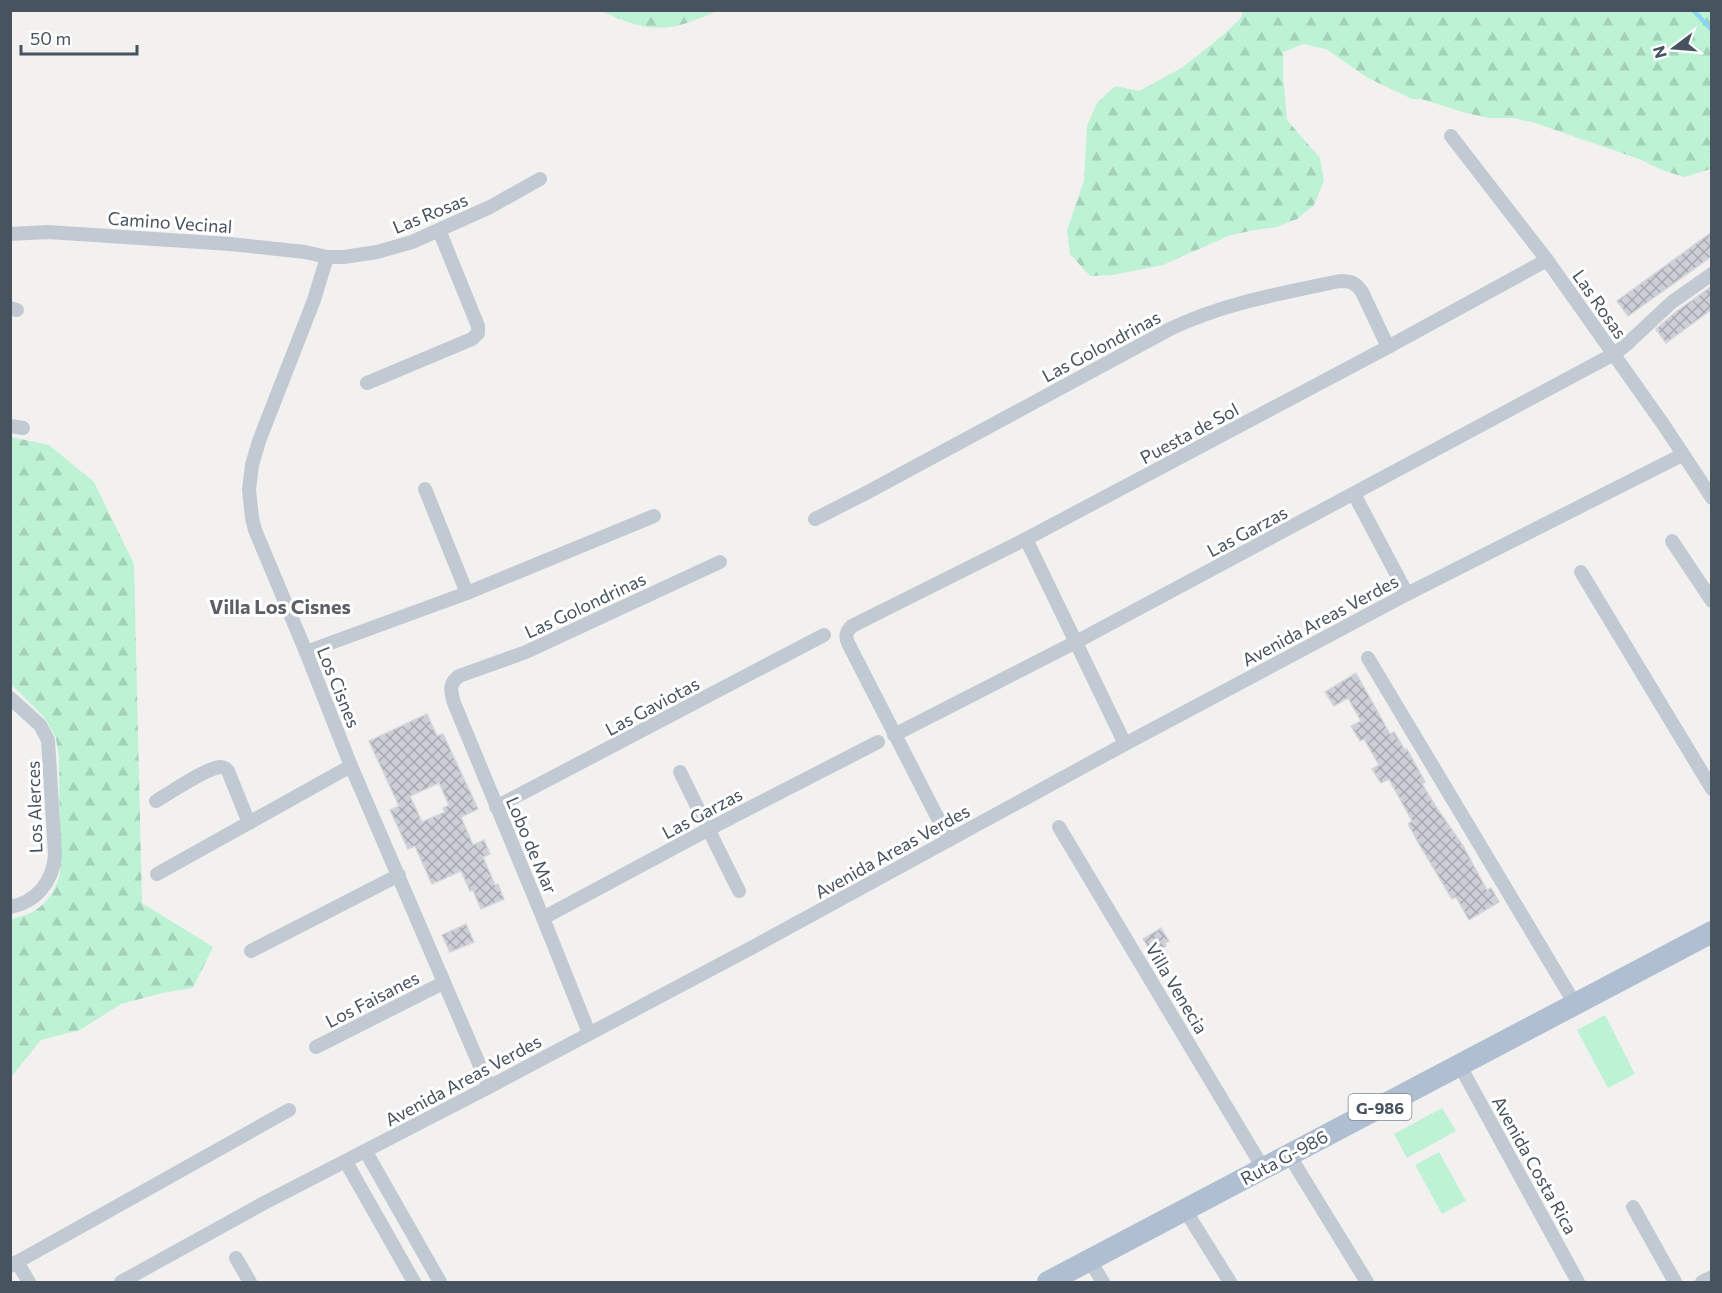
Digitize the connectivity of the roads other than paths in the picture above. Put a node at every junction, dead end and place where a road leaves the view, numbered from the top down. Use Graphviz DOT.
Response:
graph roads {
  1 [pos="1451,136"];
  2 [pos="540,179"];
  3 [pos="440,230"];
  4 [pos="10,234"];
  5 [pos="327,257"];
  6 [pos="1547,260"];
  7 [pos="1712,274"];
  8 [pos="1388,347"];
  9 [pos="1614,354"];
  10 [pos="368,384"];
  11 [pos="1682,455"];
  12 [pos="425,489"];
  13 [pos="1354,494"];
  14 [pos="1712,498"];
  15 [pos="654,516"];
  16 [pos="816,519"];
  17 [pos="1026,539"];
  18 [pos="1672,542"];
  19 [pos="720,562"];
  20 [pos="1581,572"];
  21 [pos="467,593"];
  22 [pos="1407,594"];
  23 [pos="1712,601"];
  24 [pos="824,635"];
  25 [pos="1076,642"];
  26 [pos="306,652"];
  27 [pos="1368,658"];
  28 [pos="463,675"];
  29 [pos="10,698"];
  30 [pos="894,735"];
  31 [pos="878,742"];
  32 [pos="1125,744"];
  33 [pos="351,766"];
  34 [pos="680,772"];
  35 [pos="1712,789"];
  36 [pos="156,801"];
  37 [pos="496,807"];
  38 [pos="249,823"];
  39 [pos="1059,827"];
  40 [pos="709,829"];
  41 [pos="949,840"];
  42 [pos="158,874"];
  43 [pos="399,875"];
  44 [pos="739,891"];
  45 [pos="10,907"];
  46 [pos="543,918"];
  47 [pos="1712,932"];
  48 [pos="251,951"];
  49 [pos="443,983"];
  50 [pos="1575,1004"];
  51 [pos="589,1033"];
  52 [pos="316,1047"];
  53 [pos="1460,1066"];
  54 [pos="489,1087"];
  55 [pos="289,1110"];
  56 [pos="366,1152"];
  57 [pos="1289,1155"];
  58 [pos="346,1162"];
  59 [pos="1263,1168"];
  60 [pos="1633,1208"];
  61 [pos="1185,1210"];
  62 [pos="236,1258"];
  63 [pos="1090,1261"];
  64 [pos="14,1264"];
  65 [pos="1712,1277"];
  66 [pos="29,1282"];
  67 [pos="121,1282"];
  68 [pos="250,1282"];
  69 [pos="414,1282"];
  70 [pos="440,1282"];
  71 [pos="1048,1282"];
  72 [pos="1102,1282"];
  73 [pos="1230,1282"];
  74 [pos="1367,1282"];
  75 [pos="1578,1282"];
  76 [pos="1675,1282"];
  77 [pos="1702,1282"];
  1 -- 6 [label="street, Las Rosas"];
  2 -- 3 [label="street, Las Rosas"];
  3 -- 5 [label="street, Las Rosas"];
  3 -- 10 [label="street"];
  4 -- 5 [label="street, Camino Vecinal"];
  5 -- 26 [label="street, Los Cisnes"];
  6 -- 8 [label="street, Puesta de Sol"];
  6 -- 9 [label="street, Las Rosas"];
  7 -- 9 [label="street, Las Garzas"];
  8 -- 16 [label="street, Las Golondrinas"];
  8 -- 17 [label="street, Puesta de Sol"];
  9 -- 11 [label="street, Las Rosas"];
  9 -- 13 [label="street, Las Garzas"];
  11 -- 14 [label="street, Las Rosas"];
  11 -- 22 [label="street, Avenida Areas Verdes"];
  12 -- 21 [label="street"];
  13 -- 22 [label="street"];
  13 -- 25 [label="street, Las Garzas"];
  15 -- 21 [label="street"];
  17 -- 25 [label="street"];
  17 -- 30 [label="street, Puesta de Sol"];
  18 -- 23 [label="street"];
  19 -- 28 [label="street, Las Golondrinas"];
  20 -- 35 [label="street"];
  21 -- 26 [label="street"];
  22 -- 32 [label="street, Avenida Areas Verdes"];
  24 -- 37 [label="street, Las Gaviotas"];
  25 -- 30 [label="street, Las Garzas"];
  25 -- 32 [label="street"];
  26 -- 33 [label="street, Los Cisnes"];
  27 -- 50 [label="street"];
  28 -- 37 [label="street, Lobo de Mar"];
  29 -- 45 [label="street, Los Alerces"];
  30 -- 41 [label="street"];
  31 -- 40 [label="street, Las Garzas"];
  32 -- 41 [label="street, Avenida Areas Verdes"];
  33 -- 38 [label="street"];
  33 -- 43 [label="street, Los Cisnes"];
  34 -- 40 [label="street"];
  36 -- 38 [label="street"];
  37 -- 46 [label="street, Lobo de Mar"];
  38 -- 42 [label="street"];
  39 -- 59 [label="street, Villa Venecia"];
  40 -- 44 [label="street"];
  40 -- 46 [label="street, Las Garzas"];
  41 -- 51 [label="street, Avenida Areas Verdes"];
  43 -- 48 [label="street"];
  43 -- 49 [label="street, Los Cisnes"];
  46 -- 51 [label="street, Lobo de Mar"];
  47 -- 50 [label="main road, Ruta G-986 / G-986"];
  49 -- 52 [label="street, Los Faisanes"];
  49 -- 54 [label="street, Los Cisnes"];
  50 -- 53 [label="main road, Ruta G-986 / G-986"];
  51 -- 54 [label="street, Avenida Areas Verdes"];
  53 -- 57 [label="main road, Ruta G-986 / G-986"];
  53 -- 75 [label="street, Avenida Costa Rica"];
  54 -- 56 [label="street, Avenida Areas Verdes"];
  55 -- 64 [label="street"];
  56 -- 58 [label="street, Avenida Areas Verdes"];
  56 -- 70 [label="street"];
  57 -- 59 [label="main road, Ruta G-986 / G-986"];
  57 -- 74 [label="street"];
  58 -- 67 [label="street, Avenida Areas Verdes"];
  58 -- 69 [label="street"];
  59 -- 61 [label="main road, Ruta G-986 / G-986"];
  60 -- 76 [label="street"];
  61 -- 63 [label="main road, Ruta G-986 / G-986"];
  61 -- 73 [label="street"];
  62 -- 68 [label="street"];
  63 -- 71 [label="main road, Ruta G-986 / G-986"];
  63 -- 72 [label="street"];
  64 -- 66 [label="street"];
  65 -- 77 [label="street"];
}
